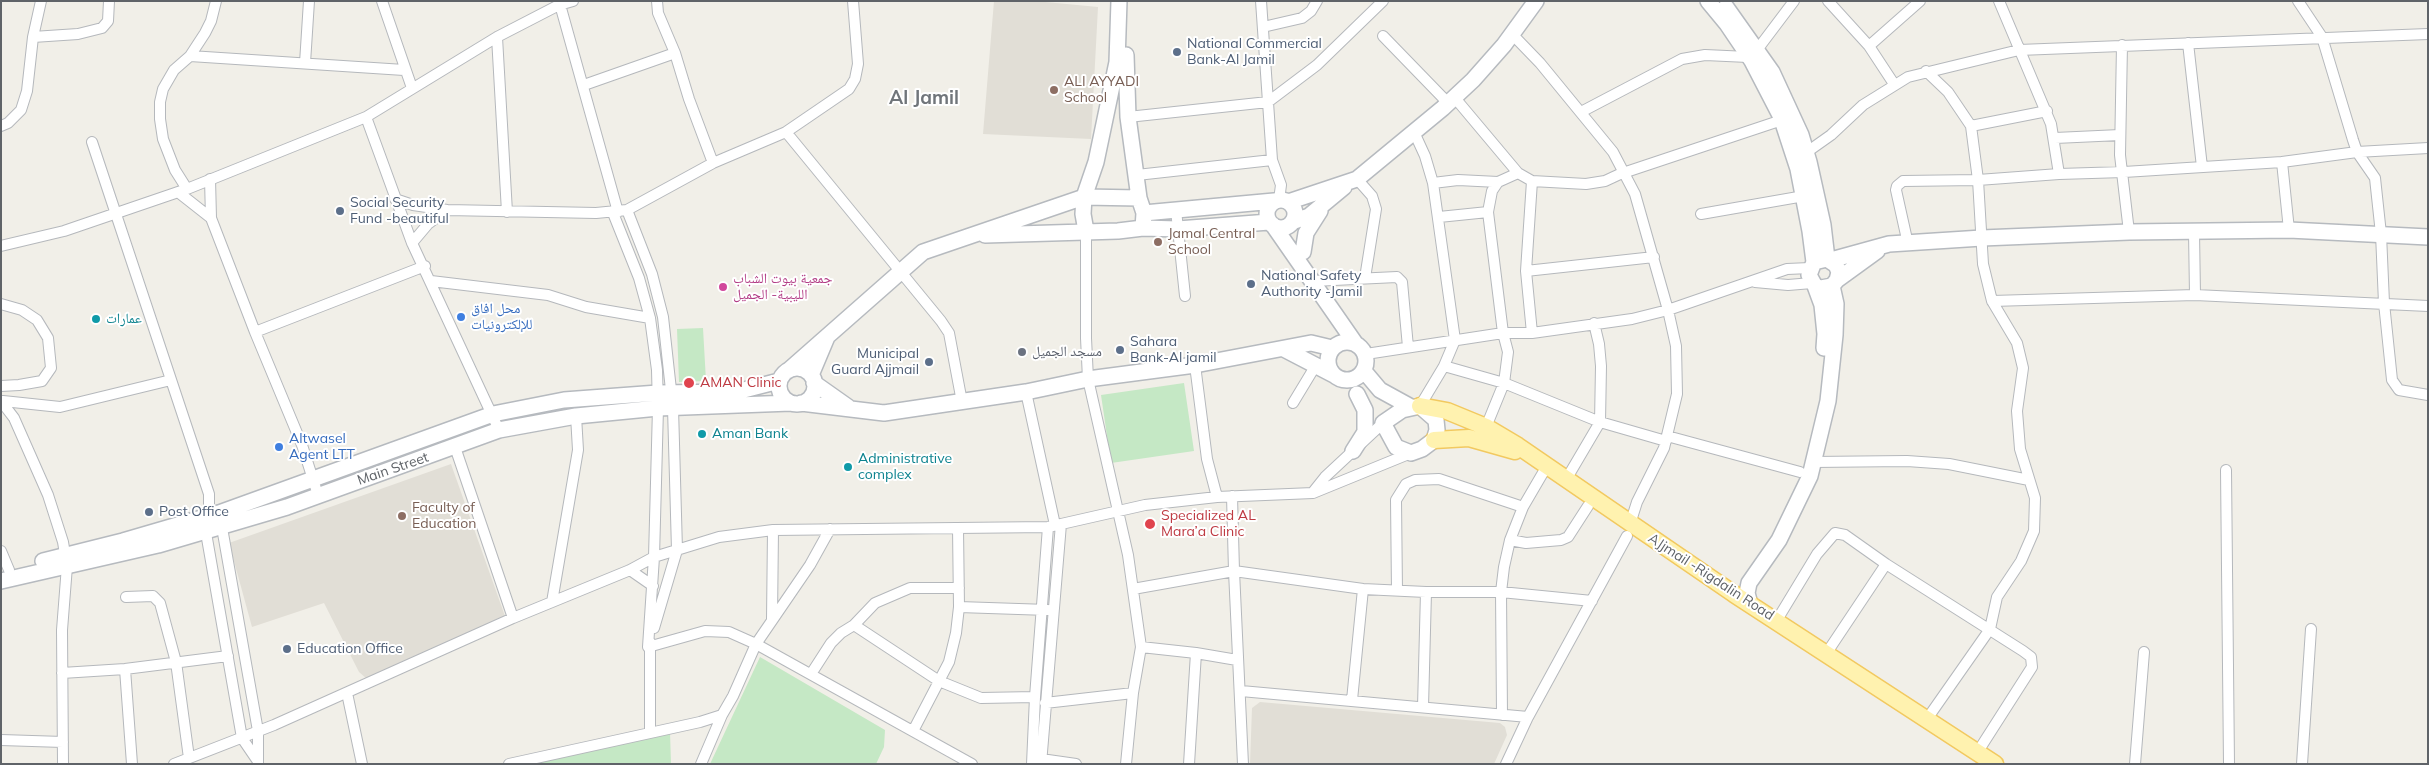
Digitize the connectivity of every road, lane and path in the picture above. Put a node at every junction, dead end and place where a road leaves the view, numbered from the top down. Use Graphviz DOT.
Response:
graph roads {
  1 [pos="41,1"];
  2 [pos="109,1"];
  3 [pos="216,1"];
  4 [pos="309,1"];
  5 [pos="382,1"];
  6 [pos="573,1"];
  7 [pos="657,1"];
  8 [pos="853,1"];
  9 [pos="1119,1"];
  10 [pos="1129,1"];
  11 [pos="1261,1"];
  12 [pos="1317,1"];
  13 [pos="1383,1"];
  14 [pos="1536,1"];
  15 [pos="1545,1"];
  16 [pos="1708,1"];
  17 [pos="1721,1"];
  18 [pos="1794,1"];
  19 [pos="1828,1"];
  20 [pos="1920,1"];
  21 [pos="1999,1"];
  22 [pos="2298,1"];
  23 [pos="559,3"];
  24 [pos="1263,27"];
  25 [pos="2428,34"];
  26 [pos="1383,36"];
  27 [pos="33,37"];
  28 [pos="497,37"];
  29 [pos="1510,38"];
  30 [pos="2322,38"];
  31 [pos="2188,43"];
  32 [pos="2122,45"];
  33 [pos="1869,46"];
  34 [pos="2019,50"];
  35 [pos="675,53"];
  36 [pos="1753,53"];
  37 [pos="190,56"];
  38 [pos="304,63"];
  39 [pos="404,70"];
  40 [pos="1926,71"];
  41 [pos="1894,84"];
  42 [pos="584,85"];
  43 [pos="412,88"];
  44 [pos="1452,100"];
  45 [pos="1268,102"];
  46 [pos="1582,112"];
  47 [pos="2047,112"];
  48 [pos="366,117"];
  49 [pos="1128,117"];
  50 [pos="1782,120"];
  51 [pos="1,126"];
  52 [pos="1971,126"];
  53 [pos="786,132"];
  54 [pos="1414,132"];
  55 [pos="2120,135"];
  56 [pos="2055,138"];
  57 [pos="92,142"];
  58 [pos="2428,148"];
  59 [pos="1807,152"];
  60 [pos="2357,152"];
  61 [pos="1272,160"];
  62 [pos="2282,162"];
  63 [pos="713,163"];
  64 [pos="2202,167"];
  65 [pos="2124,172"];
  66 [pos="1518,173"];
  67 [pos="1624,173"];
  68 [pos="2059,174"];
  69 [pos="1137,175"];
  70 [pos="210,179"];
  71 [pos="1354,180"];
  72 [pos="1978,180"];
  73 [pos="1498,182"];
  74 [pos="1532,182"];
  75 [pos="1433,184"];
  76 [pos="183,190"];
  77 [pos="1804,196"];
  78 [pos="1084,197"];
  79 [pos="1139,198"];
  80 [pos="395,199"];
  81 [pos="1280,201"];
  82 [pos="1326,204"];
  83 [pos="447,210"];
  84 [pos="1176,210"];
  85 [pos="620,211"];
  86 [pos="507,212"];
  87 [pos="1488,212"];
  88 [pos="115,213"];
  89 [pos="1701,214"];
  90 [pos="1439,217"];
  91 [pos="212,218"];
  92 [pos="1143,221"];
  93 [pos="1291,223"];
  94 [pos="1252,224"];
  95 [pos="1271,224"];
  96 [pos="1178,229"];
  97 [pos="2289,230"];
  98 [pos="1086,231"];
  99 [pos="2129,232"];
  100 [pos="2194,232"];
  101 [pos="2381,234"];
  102 [pos="966,236"];
  103 [pos="2428,237"];
  104 [pos="1982,238"];
  105 [pos="412,242"];
  106 [pos="1888,244"];
  107 [pos="1908,244"];
  108 [pos="1,246"];
  109 [pos="1287,246"];
  110 [pos="1303,252"];
  111 [pos="1654,257"];
  112 [pos="425,266"];
  113 [pos="1818,270"];
  114 [pos="902,271"];
  115 [pos="1526,271"];
  116 [pos="1311,278"];
  117 [pos="1365,278"];
  118 [pos="431,281"];
  119 [pos="1754,282"];
  120 [pos="1835,283"];
  121 [pos="2195,295"];
  122 [pos="1185,296"];
  123 [pos="1992,301"];
  124 [pos="2384,303"];
  125 [pos="1,304"];
  126 [pos="2428,306"];
  127 [pos="1668,310"];
  128 [pos="1336,317"];
  129 [pos="650,318"];
  130 [pos="1594,323"];
  131 [pos="255,332"];
  132 [pos="1503,333"];
  133 [pos="1532,333"];
  134 [pos="828,334"];
  135 [pos="1454,340"];
  136 [pos="1355,343"];
  137 [pos="1408,347"];
  138 [pos="1332,348"];
  139 [pos="1284,349"];
  140 [pos="1366,354"];
  141 [pos="1195,365"];
  142 [pos="1316,365"];
  143 [pos="1444,366"];
  144 [pos="1364,371"];
  145 [pos="784,375"];
  146 [pos="1340,378"];
  147 [pos="813,379"];
  148 [pos="1088,379"];
  149 [pos="171,380"];
  150 [pos="1504,383"];
  151 [pos="1,386"];
  152 [pos="1026,392"];
  153 [pos="1357,394"];
  154 [pos="2428,395"];
  155 [pos="2,401"];
  156 [pos="665,401"];
  157 [pos="962,402"];
  158 [pos="796,403"];
  159 [pos="1293,403"];
  160 [pos="1416,406"];
  161 [pos="851,409"];
  162 [pos="493,414"];
  163 [pos="576,416"];
  164 [pos="1600,422"];
  165 [pos="1383,423"];
  166 [pos="1486,427"];
  167 [pos="498,430"];
  168 [pos="1667,439"];
  169 [pos="1434,440"];
  170 [pos="455,447"];
  171 [pos="1353,451"];
  172 [pos="1411,453"];
  173 [pos="1813,462"];
  174 [pos="2226,470"];
  175 [pos="1544,471"];
  176 [pos="1800,472"];
  177 [pos="1567,478"];
  178 [pos="314,480"];
  179 [pos="2029,480"];
  180 [pos="1313,493"];
  181 [pos="318,495"];
  182 [pos="1232,496"];
  183 [pos="1217,497"];
  184 [pos="1588,506"];
  185 [pos="1523,507"];
  186 [pos="1119,510"];
  187 [pos="211,520"];
  188 [pos="1055,526"];
  189 [pos="958,528"];
  190 [pos="830,529"];
  191 [pos="772,530"];
  192 [pos="1628,530"];
  193 [pos="1510,540"];
  194 [pos="677,550"];
  195 [pos="1,551"];
  196 [pos="654,558"];
  197 [pos="66,561"];
  198 [pos="1886,564"];
  199 [pos="630,570"];
  200 [pos="1234,571"];
  201 [pos="4,574"];
  202 [pos="653,586"];
  203 [pos="959,588"];
  204 [pos="1133,589"];
  205 [pos="1363,589"];
  206 [pos="1397,591"];
  207 [pos="1426,592"];
  208 [pos="1500,592"];
  209 [pos="126,597"];
  210 [pos="1733,598"];
  211 [pos="1592,601"];
  212 [pos="552,602"];
  213 [pos="1750,604"];
  214 [pos="960,607"];
  215 [pos="1043,610"];
  216 [pos="1055,610"];
  217 [pos="513,618"];
  218 [pos="772,619"];
  219 [pos="1777,620"];
  220 [pos="854,625"];
  221 [pos="1990,629"];
  222 [pos="2311,629"];
  223 [pos="756,644"];
  224 [pos="648,647"];
  225 [pos="1141,647"];
  226 [pos="2144,652"];
  227 [pos="1196,653"];
  228 [pos="1826,654"];
  229 [pos="228,656"];
  230 [pos="1237,660"];
  231 [pos="176,662"];
  232 [pos="125,669"];
  233 [pos="62,673"];
  234 [pos="811,674"];
  235 [pos="939,681"];
  236 [pos="1241,690"];
  237 [pos="347,693"];
  238 [pos="1133,693"];
  239 [pos="1035,697"];
  240 [pos="1352,700"];
  241 [pos="1045,703"];
  242 [pos="1423,707"];
  243 [pos="722,715"];
  244 [pos="1502,715"];
  245 [pos="1528,717"];
  246 [pos="1927,719"];
  247 [pos="258,731"];
  248 [pos="913,731"];
  249 [pos="650,733"];
  250 [pos="242,738"];
  251 [pos="1,740"];
  252 [pos="63,742"];
  253 [pos="189,758"];
  254 [pos="1976,758"];
  255 [pos="258,762"];
  256 [pos="1038,762"];
  257 [pos="63,764"];
  258 [pos="132,764"];
  259 [pos="174,764"];
  260 [pos="362,764"];
  261 [pos="509,764"];
  262 [pos="701,764"];
  263 [pos="972,764"];
  264 [pos="1076,764"];
  265 [pos="1126,764"];
  266 [pos="1189,764"];
  267 [pos="1243,764"];
  268 [pos="1506,764"];
  269 [pos="1995,764"];
  270 [pos="2135,764"];
  271 [pos="2229,764"];
  272 [pos="2302,764"];
  1 -- 27 [label="street"];
  2 -- 27 [label="street"];
  3 -- 37 [label="street"];
  4 -- 38 [label="street"];
  5 -- 39 [label="street"];
  6 -- 23 [label="street"];
  7 -- 35 [label="street"];
  8 -- 53 [label="street"];
  9 -- 78 [label="street"];
  10 -- 49 [label="street"];
  11 -- 24 [label="street"];
  12 -- 24 [label="street"];
  13 -- 45 [label="street"];
  14 -- 29 [label="street"];
  15 -- 29 [label="street"];
  16 -- 36 [label="street"];
  17 -- 36 [label="street"];
  18 -- 36 [label="street"];
  19 -- 33 [label="street"];
  20 -- 33 [label="street"];
  21 -- 34 [label="street"];
  22 -- 30 [label="street"];
  23 -- 28 [label="street"];
  23 -- 42 [label="street"];
  24 -- 45 [label="street"];
  25 -- 30 [label="street"];
  26 -- 44 [label="street"];
  27 -- 51 [label="street"];
  28 -- 43 [label="street"];
  28 -- 86 [label="street"];
  29 -- 44 [label="street"];
  29 -- 46 [label="street"];
  30 -- 31 [label="street"];
  30 -- 60 [label="street"];
  31 -- 32 [label="street"];
  31 -- 64 [label="street"];
  32 -- 34 [label="street"];
  32 -- 55 [label="street"];
  33 -- 41 [label="street"];
  34 -- 40 [label="street"];
  34 -- 47 [label="street"];
  35 -- 42 [label="street"];
  35 -- 63 [label="street"];
  36 -- 46 [label="street"];
  36 -- 50 [label="street"];
  36 -- 59 [label="street"];
  37 -- 38 [label="street"];
  37 -- 76 [label="street"];
  38 -- 39 [label="street"];
  39 -- 43 [label="street"];
  40 -- 41 [label="street"];
  40 -- 52 [label="street"];
  41 -- 59 [label="street"];
  42 -- 85 [label="street"];
  43 -- 48 [label="street"];
  44 -- 54 [label="street"];
  44 -- 66 [label="street"];
  45 -- 49 [label="street"];
  45 -- 61 [label="street"];
  46 -- 67 [label="street"];
  47 -- 52 [label="street"];
  47 -- 56 [label="street"];
  48 -- 70 [label="street"];
  48 -- 80 [label="street"];
  49 -- 69 [label="street"];
  50 -- 67 [label="street"];
  50 -- 77 [label="street"];
  52 -- 72 [label="street"];
  53 -- 63 [label="street"];
  53 -- 114 [label="street"];
  54 -- 71 [label="street"];
  54 -- 75 [label="street"];
  55 -- 56 [label="street"];
  55 -- 65 [label="street"];
  56 -- 68 [label="street"];
  57 -- 88 [label="street"];
  58 -- 60 [label="street"];
  59 -- 113 [label="street"];
  60 -- 62 [label="street"];
  60 -- 101 [label="street"];
  61 -- 69 [label="street"];
  61 -- 81 [label="street"];
  62 -- 64 [label="street"];
  62 -- 97 [label="street"];
  63 -- 85 [label="street"];
  64 -- 65 [label="street"];
  65 -- 68 [label="street"];
  65 -- 99 [label="street"];
  66 -- 73 [label="street"];
  66 -- 74 [label="street"];
  67 -- 74 [label="street"];
  67 -- 111 [label="street"];
  68 -- 72 [label="street"];
  69 -- 79 [label="street"];
  70 -- 76 [label="street"];
  70 -- 91 [label="street"];
  71 -- 81 [label="street"];
  71 -- 82 [label="street"];
  71 -- 117 [label="street"];
  72 -- 104 [label="street"];
  72 -- 107 [label="street"];
  73 -- 75 [label="street"];
  73 -- 87 [label="street"];
  74 -- 115 [label="street"];
  75 -- 90 [label="street"];
  76 -- 88 [label="street"];
  76 -- 91 [label="street"];
  77 -- 89 [label="street"];
  77 -- 113 [label="street"];
  78 -- 79 [label="street"];
  78 -- 98 [label="street"];
  78 -- 102 [label="street"];
  79 -- 92 [label="street"];
  80 -- 83 [label="street"];
  80 -- 105 [label="street"];
  81 -- 84 [label="street"];
  81 -- 93 [label="street"];
  81 -- 95 [label="street"];
  82 -- 93 [label="street"];
  82 -- 110 [label="street"];
  83 -- 86 [label="street"];
  83 -- 105 [label="street"];
  84 -- 92 [label="street"];
  84 -- 96 [label="street"];
  85 -- 86 [label="street"];
  85 -- 129 [label="street"];
  85 -- 156 [label="street"];
  87 -- 90 [label="street"];
  87 -- 132 [label="street"];
  88 -- 108 [label="street"];
  88 -- 149 [label="street"];
  90 -- 135 [label="street"];
  91 -- 131 [label="street"];
  92 -- 96 [label="street"];
  92 -- 98 [label="street"];
  93 -- 95 [label="street"];
  93 -- 110 [label="street"];
  94 -- 95 [label="street"];
  94 -- 96 [label="street"];
  94 -- 109 [label="street"];
  95 -- 109 [label="street"];
  96 -- 122 [label="street"];
  97 -- 100 [label="street"];
  97 -- 101 [label="street"];
  98 -- 102 [label="street"];
  98 -- 148 [label="street"];
  99 -- 100 [label="street"];
  99 -- 104 [label="street"];
  100 -- 121 [label="street"];
  101 -- 103 [label="street"];
  101 -- 124 [label="street"];
  102 -- 114 [label="street"];
  104 -- 107 [label="street"];
  104 -- 123 [label="street"];
  105 -- 112 [label="street"];
  106 -- 107 [label="street"];
  106 -- 113 [label="street"];
  106 -- 120 [label="street"];
  109 -- 116 [label="street"];
  110 -- 116 [label="street"];
  111 -- 115 [label="street"];
  111 -- 127 [label="street"];
  112 -- 118 [label="street"];
  112 -- 131 [label="street"];
  113 -- 119 [label="street"];
  113 -- 119 [label="street"];
  113 -- 120 [label="street"];
  113 -- 120 [label="street"];
  113 -- 176 [label="street"];
  114 -- 134 [label="street"];
  114 -- 157 [label="street"];
  115 -- 133 [label="street"];
  116 -- 117 [label="street"];
  116 -- 128 [label="street"];
  117 -- 137 [label="street"];
  118 -- 129 [label="street"];
  118 -- 162 [label="street"];
  119 -- 127 [label="street"];
  120 -- 173 [label="street"];
  121 -- 123 [label="street"];
  121 -- 124 [label="street"];
  123 -- 179 [label="street"];
  124 -- 126 [label="street"];
  124 -- 154 [label="street"];
  125 -- 151 [label="street"];
  127 -- 130 [label="street"];
  127 -- 168 [label="street"];
  128 -- 136 [label="street"];
  128 -- 138 [label="street"];
  129 -- 156 [label="street"];
  130 -- 133 [label="street"];
  130 -- 164 [label="street"];
  131 -- 178 [label="street"];
  132 -- 133 [label="street"];
  132 -- 135 [label="street"];
  132 -- 150 [label="street"];
  134 -- 145 [label="street"];
  134 -- 147 [label="street"];
  135 -- 137 [label="street"];
  135 -- 143 [label="street"];
  136 -- 138 [label="street"];
  136 -- 140 [label="street"];
  137 -- 140 [label="street"];
  138 -- 139 [label="street"];
  138 -- 146 [label="street"];
  139 -- 141 [label="street"];
  139 -- 142 [label="street"];
  140 -- 144 [label="street"];
  141 -- 148 [label="street, Main Street"];
  141 -- 183 [label="street"];
  142 -- 146 [label="street"];
  142 -- 159 [label="street"];
  143 -- 150 [label="street"];
  143 -- 160 [label="street"];
  144 -- 146 [label="street"];
  144 -- 160 [label="street"];
  145 -- 147 [label="street"];
  145 -- 156 [label="street, Main Street"];
  145 -- 158 [label="street"];
  146 -- 153 [label="street"];
  147 -- 158 [label="street"];
  147 -- 161 [label="street"];
  148 -- 152 [label="street, Main Street"];
  148 -- 186 [label="street"];
  149 -- 155 [label="street"];
  149 -- 187 [label="street"];
  150 -- 164 [label="street"];
  150 -- 166 [label="street"];
  152 -- 157 [label="street, Main Street"];
  152 -- 188 [label="street"];
  153 -- 165 [label="street"];
  153 -- 171 [label="street"];
  155 -- 197 [label="street"];
  156 -- 158 [label="street, Main Street"];
  156 -- 162 [label="street, Main Street"];
  156 -- 163 [label="street, Main Street"];
  156 -- 194 [label="street"];
  156 -- 196 [label="street"];
  157 -- 161 [label="street, Main Street"];
  158 -- 161 [label="street, Main Street"];
  160 -- 165 [label="street"];
  160 -- 166 [label="main road, AJjmail -Rigdalin Road"];
  160 -- 169 [label="street"];
  162 -- 167 [label="street"];
  162 -- 178 [label="street, Main Street"];
  163 -- 167 [label="street, Main Street"];
  163 -- 212 [label="street"];
  164 -- 168 [label="street"];
  164 -- 177 [label="street"];
  165 -- 171 [label="street"];
  165 -- 172 [label="street"];
  166 -- 177 [label="main road, AJjmail -Rigdalin Road"];
  167 -- 170 [label="street, Main Street"];
  168 -- 176 [label="street"];
  168 -- 192 [label="street"];
  169 -- 172 [label="street"];
  169 -- 175 [label="main road, AJjmail -Rigdalin Road"];
  170 -- 181 [label="street, Main Street"];
  170 -- 217 [label="street"];
  171 -- 180 [label="street"];
  172 -- 180 [label="street"];
  173 -- 179 [label="street"];
  173 -- 213 [label="street"];
  174 -- 271 [label="street"];
  175 -- 184 [label="main road, AJjmail -Rigdalin Road"];
  175 -- 185 [label="street"];
  176 -- 210 [label="street"];
  177 -- 192 [label="main road, AJjmail -Rigdalin Road"];
  178 -- 181 [label="street"];
  178 -- 187 [label="street, Main Street"];
  179 -- 221 [label="street"];
  180 -- 182 [label="street"];
  181 -- 187 [label="street, Main Street"];
  182 -- 183 [label="street"];
  182 -- 200 [label="street"];
  183 -- 186 [label="street"];
  184 -- 192 [label="main road, AJjmail -Rigdalin Road"];
  184 -- 193 [label="street"];
  185 -- 193 [label="street"];
  185 -- 206 [label="street"];
  186 -- 188 [label="street"];
  186 -- 204 [label="street"];
  187 -- 197 [label="street, Main Street"];
  187 -- 229 [label="street"];
  187 -- 247 [label="street"];
  188 -- 189 [label="street"];
  188 -- 215 [label="street"];
  188 -- 216 [label="street"];
  189 -- 190 [label="street"];
  189 -- 203 [label="street"];
  190 -- 191 [label="street"];
  190 -- 218 [label="street"];
  191 -- 194 [label="street"];
  191 -- 218 [label="street"];
  192 -- 210 [label="main road, AJjmail -Rigdalin Road"];
  192 -- 211 [label="street"];
  193 -- 208 [label="street"];
  194 -- 196 [label="street"];
  194 -- 224 [label="street"];
  195 -- 201 [label="street"];
  196 -- 199 [label="street"];
  196 -- 202 [label="street"];
  197 -- 201 [label="street, Main Street"];
  197 -- 233 [label="street"];
  198 -- 219 [label="street"];
  198 -- 221 [label="street"];
  198 -- 228 [label="street"];
  199 -- 202 [label="street"];
  199 -- 212 [label="street"];
  200 -- 204 [label="street"];
  200 -- 205 [label="street"];
  200 -- 230 [label="street"];
  202 -- 224 [label="street"];
  203 -- 214 [label="street"];
  203 -- 220 [label="street"];
  204 -- 225 [label="street"];
  205 -- 206 [label="street"];
  205 -- 240 [label="street"];
  206 -- 207 [label="street"];
  207 -- 208 [label="street"];
  207 -- 242 [label="street"];
  208 -- 211 [label="street"];
  208 -- 244 [label="street"];
  209 -- 231 [label="street"];
  210 -- 213 [label="main road, AJjmail -Rigdalin Road"];
  210 -- 254 [label="main road, AJjmail -Rigdalin Road"];
  211 -- 245 [label="street"];
  212 -- 217 [label="street"];
  213 -- 219 [label="main road, AJjmail -Rigdalin Road"];
  214 -- 215 [label="street"];
  214 -- 235 [label="street"];
  215 -- 216 [label="street"];
  215 -- 239 [label="street"];
  216 -- 241 [label="street"];
  217 -- 237 [label="street"];
  218 -- 223 [label="street"];
  219 -- 228 [label="main road, AJjmail -Rigdalin Road"];
  220 -- 234 [label="street"];
  220 -- 235 [label="street"];
  221 -- 246 [label="street"];
  221 -- 254 [label="street"];
  222 -- 272 [label="street"];
  223 -- 224 [label="street"];
  223 -- 234 [label="street"];
  223 -- 243 [label="street"];
  224 -- 249 [label="street"];
  225 -- 227 [label="street"];
  225 -- 238 [label="street"];
  226 -- 270 [label="street"];
  227 -- 230 [label="street"];
  227 -- 266 [label="street"];
  228 -- 246 [label="main road, AJjmail -Rigdalin Road"];
  229 -- 231 [label="street"];
  229 -- 250 [label="street"];
  230 -- 236 [label="street"];
  231 -- 232 [label="street"];
  231 -- 253 [label="street"];
  232 -- 233 [label="street"];
  232 -- 258 [label="street"];
  233 -- 252 [label="street"];
  234 -- 248 [label="street"];
  235 -- 239 [label="street"];
  235 -- 248 [label="street"];
  236 -- 240 [label="street"];
  236 -- 267 [label="street"];
  237 -- 247 [label="street"];
  237 -- 260 [label="street"];
  238 -- 241 [label="street"];
  238 -- 265 [label="street"];
  239 -- 256 [label="street"];
  240 -- 242 [label="street"];
  241 -- 256 [label="street"];
  242 -- 244 [label="street"];
  243 -- 249 [label="street"];
  243 -- 262 [label="street"];
  244 -- 245 [label="street"];
  245 -- 268 [label="street"];
  246 -- 254 [label="main road, AJjmail -Rigdalin Road"];
  247 -- 250 [label="street"];
  247 -- 255 [label="street"];
  248 -- 263 [label="street"];
  249 -- 261 [label="street"];
  250 -- 253 [label="street"];
  250 -- 255 [label="street"];
  251 -- 252 [label="street"];
  252 -- 257 [label="street"];
  253 -- 259 [label="street"];
  254 -- 269 [label="main road, AJjmail -Rigdalin Road"];
  256 -- 264 [label="street"];
}
